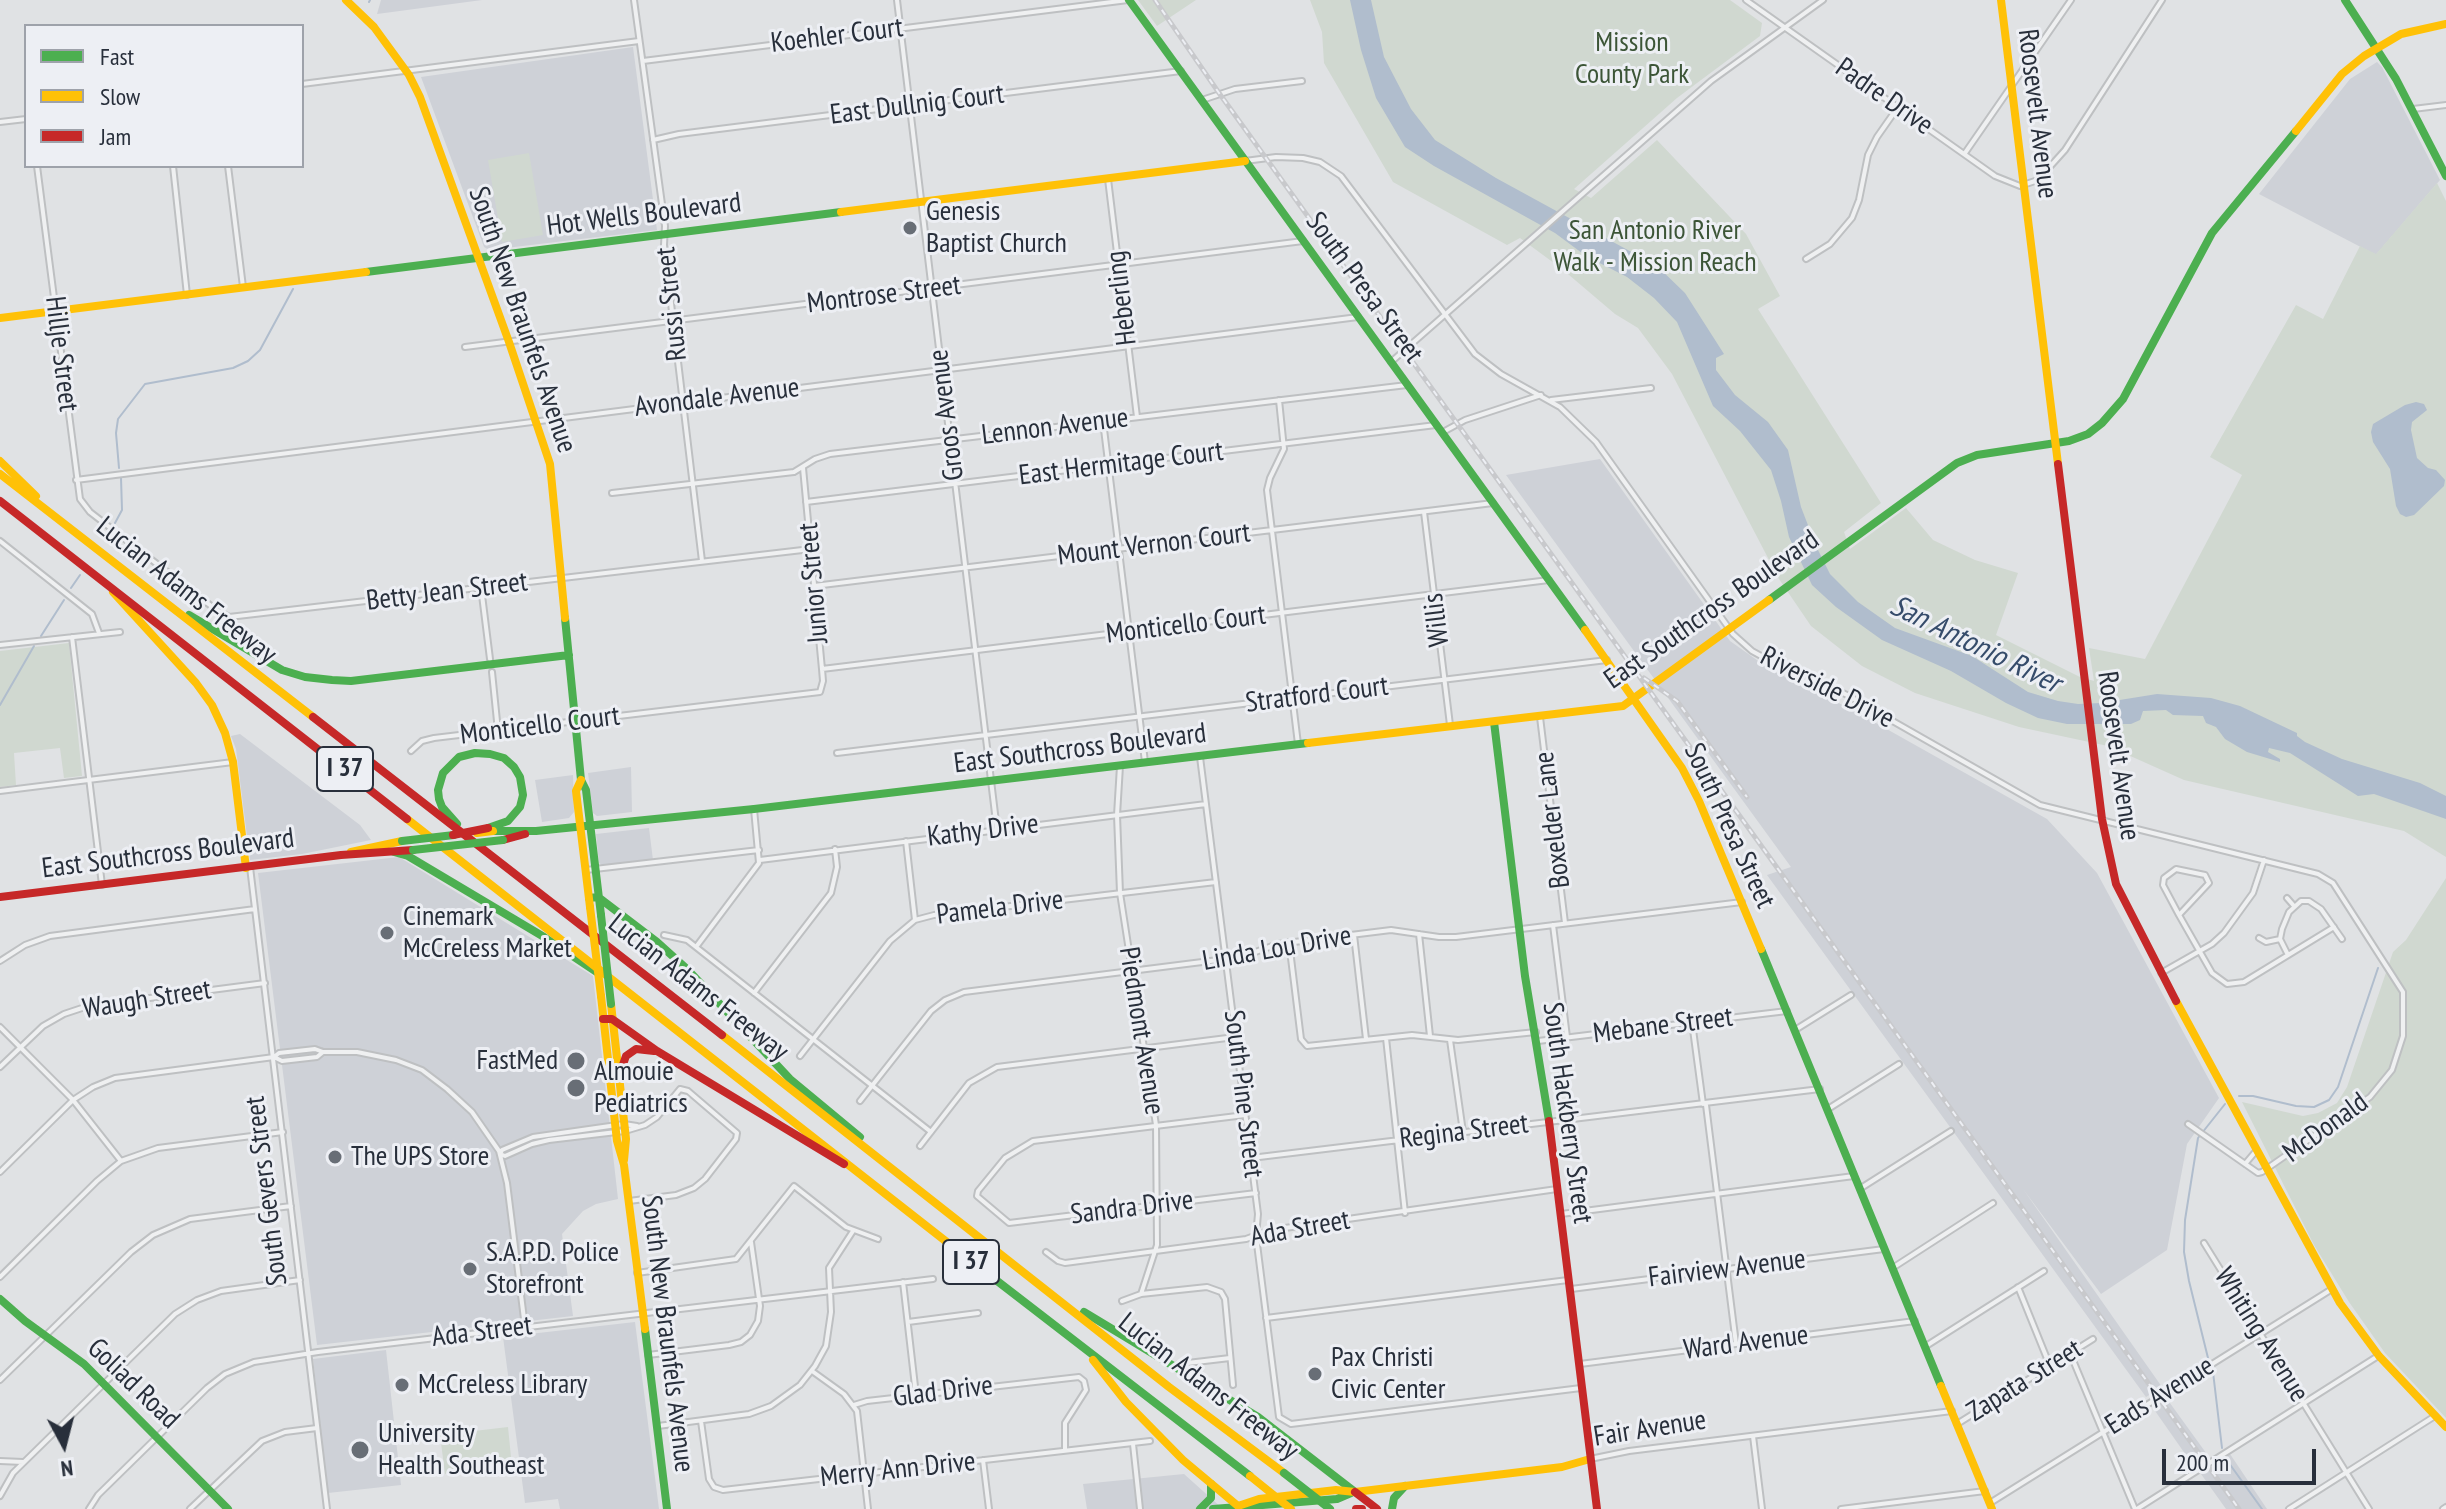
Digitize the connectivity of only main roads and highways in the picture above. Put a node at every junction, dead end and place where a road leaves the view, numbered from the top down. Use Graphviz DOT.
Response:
graph roads {
  1 [pos="346,0"];
  2 [pos="1129,0"];
  3 [pos="2001,0"];
  4 [pos="2345,0"];
  5 [pos="2446,24"];
  6 [pos="2377,48"];
  7 [pos="1245,161"];
  8 [pos="2446,176"];
  9 [pos="479,258"];
  10 [pos="0,318"];
  11 [pos="2055,445"];
  12 [pos="0,461"];
  13 [pos="0,474"];
  14 [pos="0,501"];
  15 [pos="63,523"];
  16 [pos="98,575"];
  17 [pos="131,576"];
  18 [pos="569,655"];
  19 [pos="1634,698"];
  20 [pos="1494,722"];
  21 [pos="585,826"];
  22 [pos="490,830"];
  23 [pos="536,831"];
  24 [pos="394,852"];
  25 [pos="341,855"];
  26 [pos="497,860"];
  27 [pos="248,868"];
  28 [pos="0,897"];
  29 [pos="592,900"];
  30 [pos="646,1005"];
  31 [pos="608,1019"];
  32 [pos="657,1051"];
  33 [pos="620,1073"];
  34 [pos="620,1128"];
  35 [pos="881,1159"];
  36 [pos="856,1170"];
  37 [pos="1057,1296"];
  38 [pos="0,1299"];
  39 [pos="1087,1352"];
  40 [pos="2446,1427"];
  41 [pos="1590,1459"];
  42 [pos="1211,1484"];
  43 [pos="1405,1486"];
  44 [pos="1355,1492"];
  45 [pos="1991,1506"];
  46 [pos="1240,1507"];
  47 [pos="228,1509"];
  48 [pos="667,1509"];
  49 [pos="1200,1509"];
  50 [pos="1213,1509"];
  51 [pos="1291,1509"];
  52 [pos="1330,1509"];
  53 [pos="1356,1509"];
  54 [pos="1362,1509"];
  55 [pos="1377,1509"];
  56 [pos="1392,1509"];
  57 [pos="1597,1509"];
  1 -- 9 [label="main road, South New Braunfels Avenue"];
  2 -- 7 [label="main road, South Presa Street"];
  3 -- 11 [label="main road, Roosevelt Avenue"];
  4 -- 6 [label="main road"];
  5 -- 6 [label="main road, East Southcross Boulevard"];
  6 -- 8 [label="main road"];
  6 -- 11 [label="main road, East Southcross Boulevard"];
  7 -- 9 [label="main road, Hot Wells Boulevard"];
  7 -- 19 [label="main road, South Presa Street"];
  9 -- 10 [label="main road, Hot Wells Boulevard"];
  9 -- 18 [label="main road, South New Braunfels Avenue"];
  11 -- 19 [label="main road, East Southcross Boulevard"];
  11 -- 40 [label="main road, Roosevelt Avenue"];
  12 -- 15 [label="main road"];
  13 -- 15 [label="main road, Lucian Adams Freeway / I 37"];
  14 -- 16 [label="main road, Lucian Adams Freeway / I 37"];
  15 -- 17 [label="main road, Lucian Adams Freeway / I 37"];
  16 -- 27 [label="main road, South Gevers Street"];
  16 -- 30 [label="main road, Lucian Adams Freeway / I 37"];
  17 -- 18 [label="main road"];
  17 -- 26 [label="main road, Lucian Adams Freeway / I 37"];
  18 -- 21 [label="main road, South New Braunfels Avenue"];
  19 -- 20 [label="main road, East Southcross Boulevard"];
  19 -- 45 [label="main road, South Presa Street"];
  20 -- 21 [label="main road, East Southcross Boulevard"];
  20 -- 41 [label="main road, South Hackberry Street"];
  21 -- 23 [label="main road, East Southcross Boulevard"];
  21 -- 29 [label="main road, South New Braunfels Avenue"];
  22 -- 23 [label="main road, East Southcross Boulevard"];
  22 -- 25 [label="main road, East Southcross Boulevard, bridge"];
  22 -- 26 [label="main road"];
  23 -- 24 [label="main road, East Southcross Boulevard, bridge"];
  24 -- 25 [label="main road, East Southcross Boulevard"];
  24 -- 30 [label="main road"];
  25 -- 27 [label="main road, East Southcross Boulevard"];
  26 -- 35 [label="main road, Lucian Adams Freeway / I 37"];
  27 -- 28 [label="main road, East Southcross Boulevard"];
  29 -- 31 [label="main road, South New Braunfels Avenue, bridge"];
  29 -- 31 [label="main road, South New Braunfels Avenue, bridge"];
  29 -- 35 [label="main road"];
  30 -- 36 [label="main road, Lucian Adams Freeway / I 37"];
  31 -- 32 [label="main road"];
  31 -- 33 [label="main road, South New Braunfels Avenue"];
  31 -- 34 [label="main road, South New Braunfels Avenue"];
  32 -- 33 [label="main road"];
  32 -- 36 [label="main road"];
  33 -- 34 [label="main road, South New Braunfels Avenue"];
  34 -- 48 [label="main road, South New Braunfels Avenue"];
  35 -- 37 [label="main road, Lucian Adams Freeway / I 37"];
  36 -- 39 [label="main road, Lucian Adams Freeway / I 37"];
  37 -- 44 [label="main road"];
  37 -- 52 [label="main road, Lucian Adams Freeway / I 37, bridge"];
  38 -- 47 [label="main road, Goliad Road"];
  39 -- 42 [label="main road"];
  39 -- 51 [label="main road, Lucian Adams Freeway / I 37, bridge"];
  41 -- 43 [label="main road, Fair Avenue"];
  41 -- 57 [label="main road, South Hackberry Street"];
  42 -- 46 [label="main road"];
  42 -- 49 [label="main road"];
  43 -- 44 [label="main road, Fair Avenue"];
  43 -- 56 [label="main road"];
  44 -- 46 [label="main road, Fair Avenue"];
  44 -- 55 [label="main road"];
  46 -- 50 [label="main road, Fair Avenue"];
  53 -- 54 [label="main road"];
}
